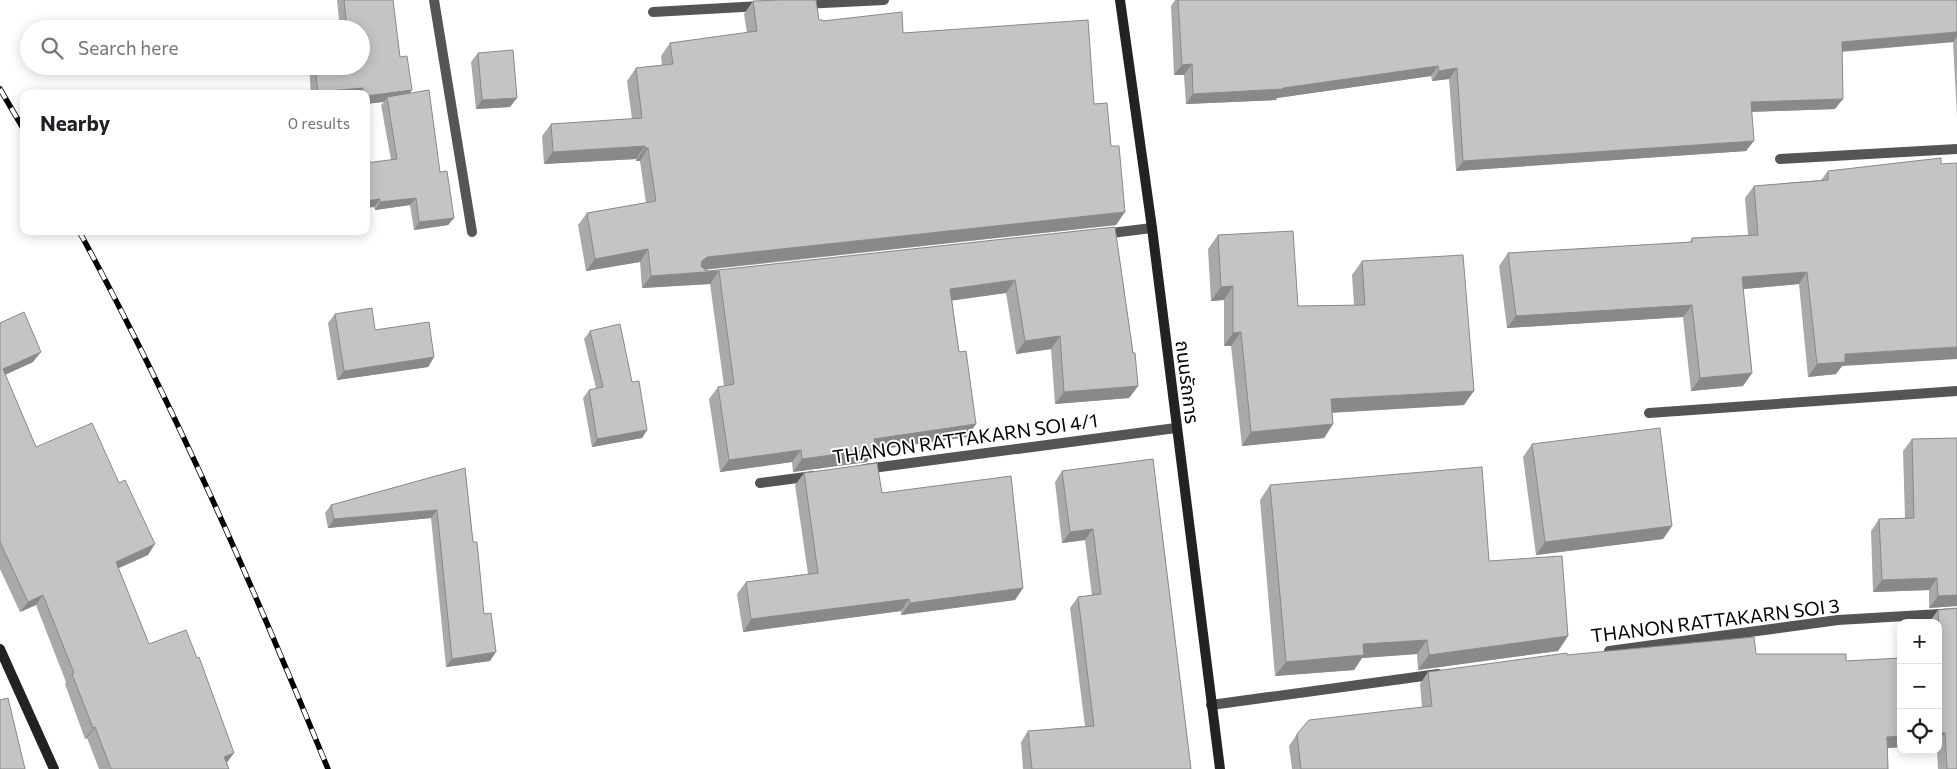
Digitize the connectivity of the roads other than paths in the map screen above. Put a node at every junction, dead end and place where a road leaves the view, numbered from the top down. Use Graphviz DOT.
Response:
graph roads {
  1 [pos="434,0"];
  2 [pos="884,0"];
  3 [pos="1120,0"];
  4 [pos="797,4"];
  5 [pos="768,6"];
  6 [pos="652,12"];
  7 [pos="1957,149"];
  8 [pos="1780,159"];
  9 [pos="1152,228"];
  10 [pos="472,232"];
  11 [pos="1092,235"];
  12 [pos="1957,391"];
  13 [pos="1649,413"];
  14 [pos="1176,428"];
  15 [pos="856,470"];
  16 [pos="827,474"];
  17 [pos="760,483"];
  18 [pos="1957,612"];
  19 [pos="0,649"];
  20 [pos="1603,652"];
  21 [pos="1446,673"];
  22 [pos="1211,704"];
  23 [pos="54,769"];
  24 [pos="1220,769"];
  1 -- 10 [label="street"];
  2 -- 4 [label="street"];
  3 -- 9 [label="street, ถนนรัถการ"];
  5 -- 6 [label="street"];
  7 -- 8 [label="street"];
  9 -- 11 [label="street"];
  9 -- 14 [label="street, ถนนรัถการ"];
  12 -- 13 [label="street"];
  14 -- 15 [label="street, THANON RATTAKARN SOI 4/1"];
  14 -- 22 [label="street, ถนนรัถการ"];
  16 -- 17 [label="street, THANON RATTAKARN SOI 4/1"];
  18 -- 20 [label="street, THANON RATTAKARN SOI 3"];
  19 -- 23 [label="street"];
  21 -- 22 [label="street"];
  22 -- 24 [label="street, ถนนรัถการ"];
}
